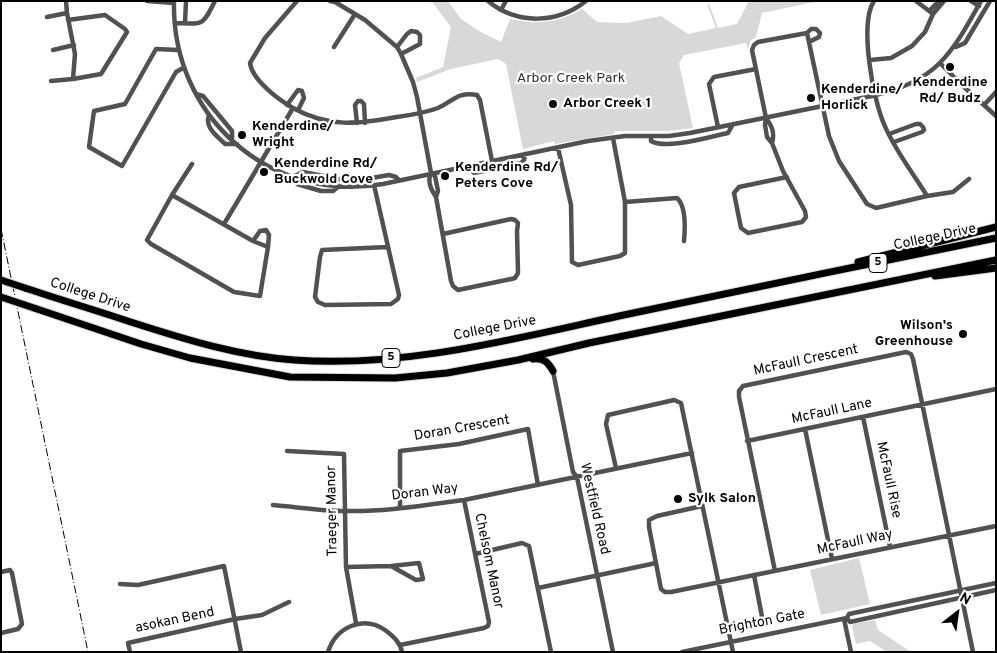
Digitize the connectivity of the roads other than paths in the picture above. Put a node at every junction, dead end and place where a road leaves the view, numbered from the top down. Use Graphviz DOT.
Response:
graph roads {
  1 [pos="66,1"];
  2 [pos="147,1"];
  3 [pos="186,1"];
  4 [pos="297,1"];
  5 [pos="330,1"];
  6 [pos="488,1"];
  7 [pos="506,1"];
  8 [pos="586,1"];
  9 [pos="874,1"];
  10 [pos="916,1"];
  11 [pos="939,1"];
  12 [pos="944,1"];
  13 [pos="971,1"];
  14 [pos="990,1"];
  15 [pos="174,2"];
  16 [pos="214,3"];
  17 [pos="980,3"];
  18 [pos="501,10"];
  19 [pos="932,12"];
  20 [pos="67,13"];
  21 [pos="355,14"];
  22 [pos="47,17"];
  23 [pos="68,20"];
  24 [pos="175,23"];
  25 [pos="185,23"];
  26 [pos="807,33"];
  27 [pos="810,42"];
  28 [pos="74,46"];
  29 [pos="334,47"];
  30 [pos="397,47"];
  31 [pos="954,48"];
  32 [pos="53,50"];
  33 [pos="178,50"];
  34 [pos="401,54"];
  35 [pos="870,60"];
  36 [pos="941,64"];
  37 [pos="183,68"];
  38 [pos="756,69"];
  39 [pos="73,79"];
  40 [pos="51,81"];
  41 [pos="996,92"];
  42 [pos="196,94"];
  43 [pos="876,96"];
  44 [pos="287,105"];
  45 [pos="984,105"];
  46 [pos="822,107"];
  47 [pos="295,109"];
  48 [pos="420,113"];
  49 [pos="996,116"];
  50 [pos="766,118"];
  51 [pos="365,123"];
  52 [pos="357,124"];
  53 [pos="733,124"];
  54 [pos="718,127"];
  55 [pos="889,134"];
  56 [pos="651,137"];
  57 [pos="612,138"];
  58 [pos="235,142"];
  59 [pos="894,142"];
  60 [pos="558,148"];
  61 [pos="525,154"];
  62 [pos="492,161"];
  63 [pos="261,162"];
  64 [pos="192,164"];
  65 [pos="467,166"];
  66 [pos="431,173"];
  67 [pos="292,177"];
  68 [pos="787,177"];
  69 [pos="399,180"];
  70 [pos="969,180"];
  71 [pos="374,185"];
  72 [pos="172,195"];
  73 [pos="927,196"];
  74 [pos="625,202"];
  75 [pos="224,224"];
  76 [pos="996,227"];
  77 [pos="443,234"];
  78 [pos="996,238"];
  79 [pos="253,241"];
  80 [pos="684,241"];
  81 [pos="268,247"];
  82 [pos="388,247"];
  83 [pos="996,260"];
  84 [pos="996,268"];
  85 [pos="1,280"];
  86 [pos="761,287"];
  87 [pos="863,287"];
  88 [pos="1,297"];
  89 [pos="518,360"];
  90 [pos="553,371"];
  91 [pos="996,389"];
  92 [pos="922,404"];
  93 [pos="863,417"];
  94 [pos="805,429"];
  95 [pos="747,441"];
  96 [pos="287,450"];
  97 [pos="692,453"];
  98 [pos="616,468"];
  99 [pos="577,477"];
  100 [pos="538,485"];
  101 [pos="464,500"];
  102 [pos="273,505"];
  103 [pos="702,506"];
  104 [pos="400,508"];
  105 [pos="344,511"];
  106 [pos="996,526"];
  107 [pos="948,535"];
  108 [pos="890,547"];
  109 [pos="475,554"];
  110 [pos="832,559"];
  111 [pos="656,563"];
  112 [pos="391,566"];
  113 [pos="346,567"];
  114 [pos="775,571"];
  115 [pos="1,572"];
  116 [pos="597,575"];
  117 [pos="754,575"];
  118 [pos="718,582"];
  119 [pos="996,583"];
  120 [pos="120,584"];
  121 [pos="538,588"];
  122 [pos="996,590"];
  123 [pos="960,591"];
  124 [pos="961,597"];
  125 [pos="289,602"];
  126 [pos="235,619"];
  127 [pos="846,619"];
  128 [pos="763,622"];
  129 [pos="356,623"];
  130 [pos="1,632"];
  131 [pos="731,641"];
  132 [pos="400,645"];
  133 [pos="130,652"];
  134 [pos="241,652"];
  135 [pos="328,652"];
  136 [pos="402,652"];
  137 [pos="551,652"];
  138 [pos="613,652"];
  139 [pos="682,652"];
  140 [pos="733,652"];
  141 [pos="851,652"];
  142 [pos="972,652"];
  1 -- 20 [label="street"];
  2 -- 15 [label="street"];
  3 -- 25 [label="street"];
  4 -- 44 [label="street"];
  5 -- 21 [label="street"];
  6 -- 18 [label="street"];
  7 -- 18 [label="street"];
  8 -- 18 [label="street"];
  9 -- 35 [label="street"];
  10 -- 19 [label="street"];
  11 -- 19 [label="street"];
  12 -- 19 [label="street"];
  13 -- 17 [label="street"];
  14 -- 31 [label="street"];
  15 -- 24 [label="street"];
  16 -- 25 [label="street"];
  17 -- 31 [label="street"];
  19 -- 35 [label="street"];
  20 -- 22 [label="street"];
  20 -- 23 [label="street"];
  21 -- 29 [label="street"];
  21 -- 30 [label="street"];
  23 -- 28 [label="street"];
  23 -- 39 [label="street"];
  24 -- 25 [label="street"];
  24 -- 33 [label="street"];
  26 -- 27 [label="street"];
  26 -- 27 [label="street"];
  26 -- 38 [label="street"];
  27 -- 46 [label="street"];
  28 -- 32 [label="street"];
  28 -- 39 [label="street"];
  30 -- 34 [label="street"];
  30 -- 34 [label="street"];
  31 -- 36 [label="street"];
  33 -- 37 [label="street"];
  33 -- 37 [label="street"];
  34 -- 48 [label="street"];
  35 -- 43 [label="street"];
  36 -- 43 [label="street"];
  36 -- 45 [label="street"];
  37 -- 42 [label="street"];
  38 -- 50 [label="street"];
  38 -- 54 [label="street"];
  39 -- 40 [label="street"];
  41 -- 45 [label="street"];
  42 -- 58 [label="street"];
  42 -- 58 [label="street"];
  43 -- 46 [label="street"];
  43 -- 55 [label="street"];
  44 -- 47 [label="street"];
  44 -- 47 [label="street"];
  45 -- 49 [label="street"];
  46 -- 50 [label="street"];
  46 -- 73 [label="street"];
  47 -- 52 [label="street"];
  47 -- 63 [label="street"];
  48 -- 51 [label="street"];
  48 -- 62 [label="street"];
  48 -- 66 [label="street"];
  50 -- 53 [label="street"];
  50 -- 68 [label="street"];
  51 -- 52 [label="street"];
  51 -- 52 [label="street"];
  53 -- 54 [label="street"];
  53 -- 56 [label="street"];
  54 -- 56 [label="street"];
  55 -- 59 [label="street"];
  55 -- 59 [label="street"];
  56 -- 57 [label="street"];
  57 -- 60 [label="street"];
  57 -- 74 [label="street"];
  58 -- 63 [label="street"];
  59 -- 73 [label="street"];
  60 -- 61 [label="street"];
  60 -- 74 [label="street"];
  61 -- 62 [label="street"];
  61 -- 65 [label="street"];
  62 -- 65 [label="street"];
  63 -- 67 [label="street"];
  63 -- 75 [label="street"];
  64 -- 72 [label="street"];
  65 -- 66 [label="street"];
  66 -- 69 [label="street"];
  66 -- 77 [label="street"];
  67 -- 69 [label="street"];
  67 -- 71 [label="street"];
  68 -- 68 [label="street"];
  69 -- 71 [label="street"];
  70 -- 73 [label="street"];
  71 -- 82 [label="street"];
  72 -- 75 [label="street"];
  72 -- 81 [label="street"];
  74 -- 80 [label="street"];
  75 -- 79 [label="street"];
  76 -- 86 [label="highway"];
  77 -- 77 [label="street"];
  78 -- 86 [label="highway, College Drive / 5"];
  79 -- 81 [label="street"];
  79 -- 81 [label="street"];
  82 -- 82 [label="street"];
  83 -- 87 [label="highway, 5"];
  84 -- 87 [label="highway"];
  85 -- 86 [label="highway, College Drive / 5, bridge"];
  87 -- 89 [label="highway, 5"];
  88 -- 89 [label="highway, 5, bridge"];
  89 -- 90 [label="highway"];
  90 -- 99 [label="street, Westfield Road"];
  91 -- 92 [label="street, McFaull Lane"];
  92 -- 93 [label="street, McFaull Lane"];
  92 -- 95 [label="street, McFaull Crescent"];
  92 -- 107 [label="street, McFaull Crescent"];
  93 -- 94 [label="street, McFaull Lane"];
  93 -- 108 [label="street, McFaull Rise"];
  94 -- 95 [label="street, McFaull Lane"];
  94 -- 110 [label="street"];
  95 -- 114 [label="street, McFaull Crescent"];
  96 -- 105 [label="street, Traeger Manor"];
  97 -- 98 [label="street, Doran Way"];
  97 -- 98 [label="street"];
  97 -- 103 [label="street"];
  98 -- 99 [label="street, Doran Way"];
  99 -- 100 [label="street, Doran Way"];
  99 -- 116 [label="street, Westfield Road"];
  100 -- 101 [label="street, Doran Way"];
  100 -- 104 [label="street, Doran Crescent"];
  101 -- 104 [label="street, Doran Way"];
  101 -- 109 [label="street, Chelsom Manor"];
  102 -- 105 [label="street, Doran Way"];
  103 -- 111 [label="street"];
  103 -- 118 [label="street"];
  104 -- 105 [label="street, Doran Way"];
  105 -- 113 [label="street, Traeger Manor"];
  106 -- 107 [label="street, McFaull Way"];
  107 -- 108 [label="street, McFaull Way"];
  107 -- 123 [label="street, McFaull Crescent"];
  108 -- 110 [label="street, McFaull Way"];
  109 -- 121 [label="street"];
  109 -- 132 [label="street, Chelsom Manor"];
  110 -- 114 [label="street, McFaull Way"];
  111 -- 116 [label="street"];
  111 -- 118 [label="street, McFaull Way"];
  112 -- 112 [label="street"];
  112 -- 113 [label="street"];
  113 -- 129 [label="street, Traeger Manor"];
  114 -- 117 [label="street, McFaull Way"];
  115 -- 130 [label="street"];
  116 -- 121 [label="street"];
  116 -- 138 [label="street, Westfield Road"];
  117 -- 118 [label="street, McFaull Way"];
  117 -- 128 [label="street"];
  118 -- 131 [label="street"];
  119 -- 123 [label="street, Brighton Gate"];
  120 -- 126 [label="street"];
  121 -- 137 [label="street"];
  122 -- 124 [label="street, Brighton Gate"];
  123 -- 124 [label="street, McFaull Crescent"];
  123 -- 127 [label="street, Brighton Gate"];
  124 -- 127 [label="street, Brighton Gate"];
  124 -- 142 [label="street, McFaull Crescent"];
  125 -- 126 [label="street"];
  126 -- 133 [label="street, asokan Bend"];
  126 -- 134 [label="street"];
  127 -- 131 [label="street, Brighton Gate"];
  127 -- 141 [label="street"];
  129 -- 132 [label="street"];
  129 -- 135 [label="street"];
  131 -- 139 [label="street, Brighton Gate"];
  131 -- 140 [label="street"];
  132 -- 136 [label="street"];
}
